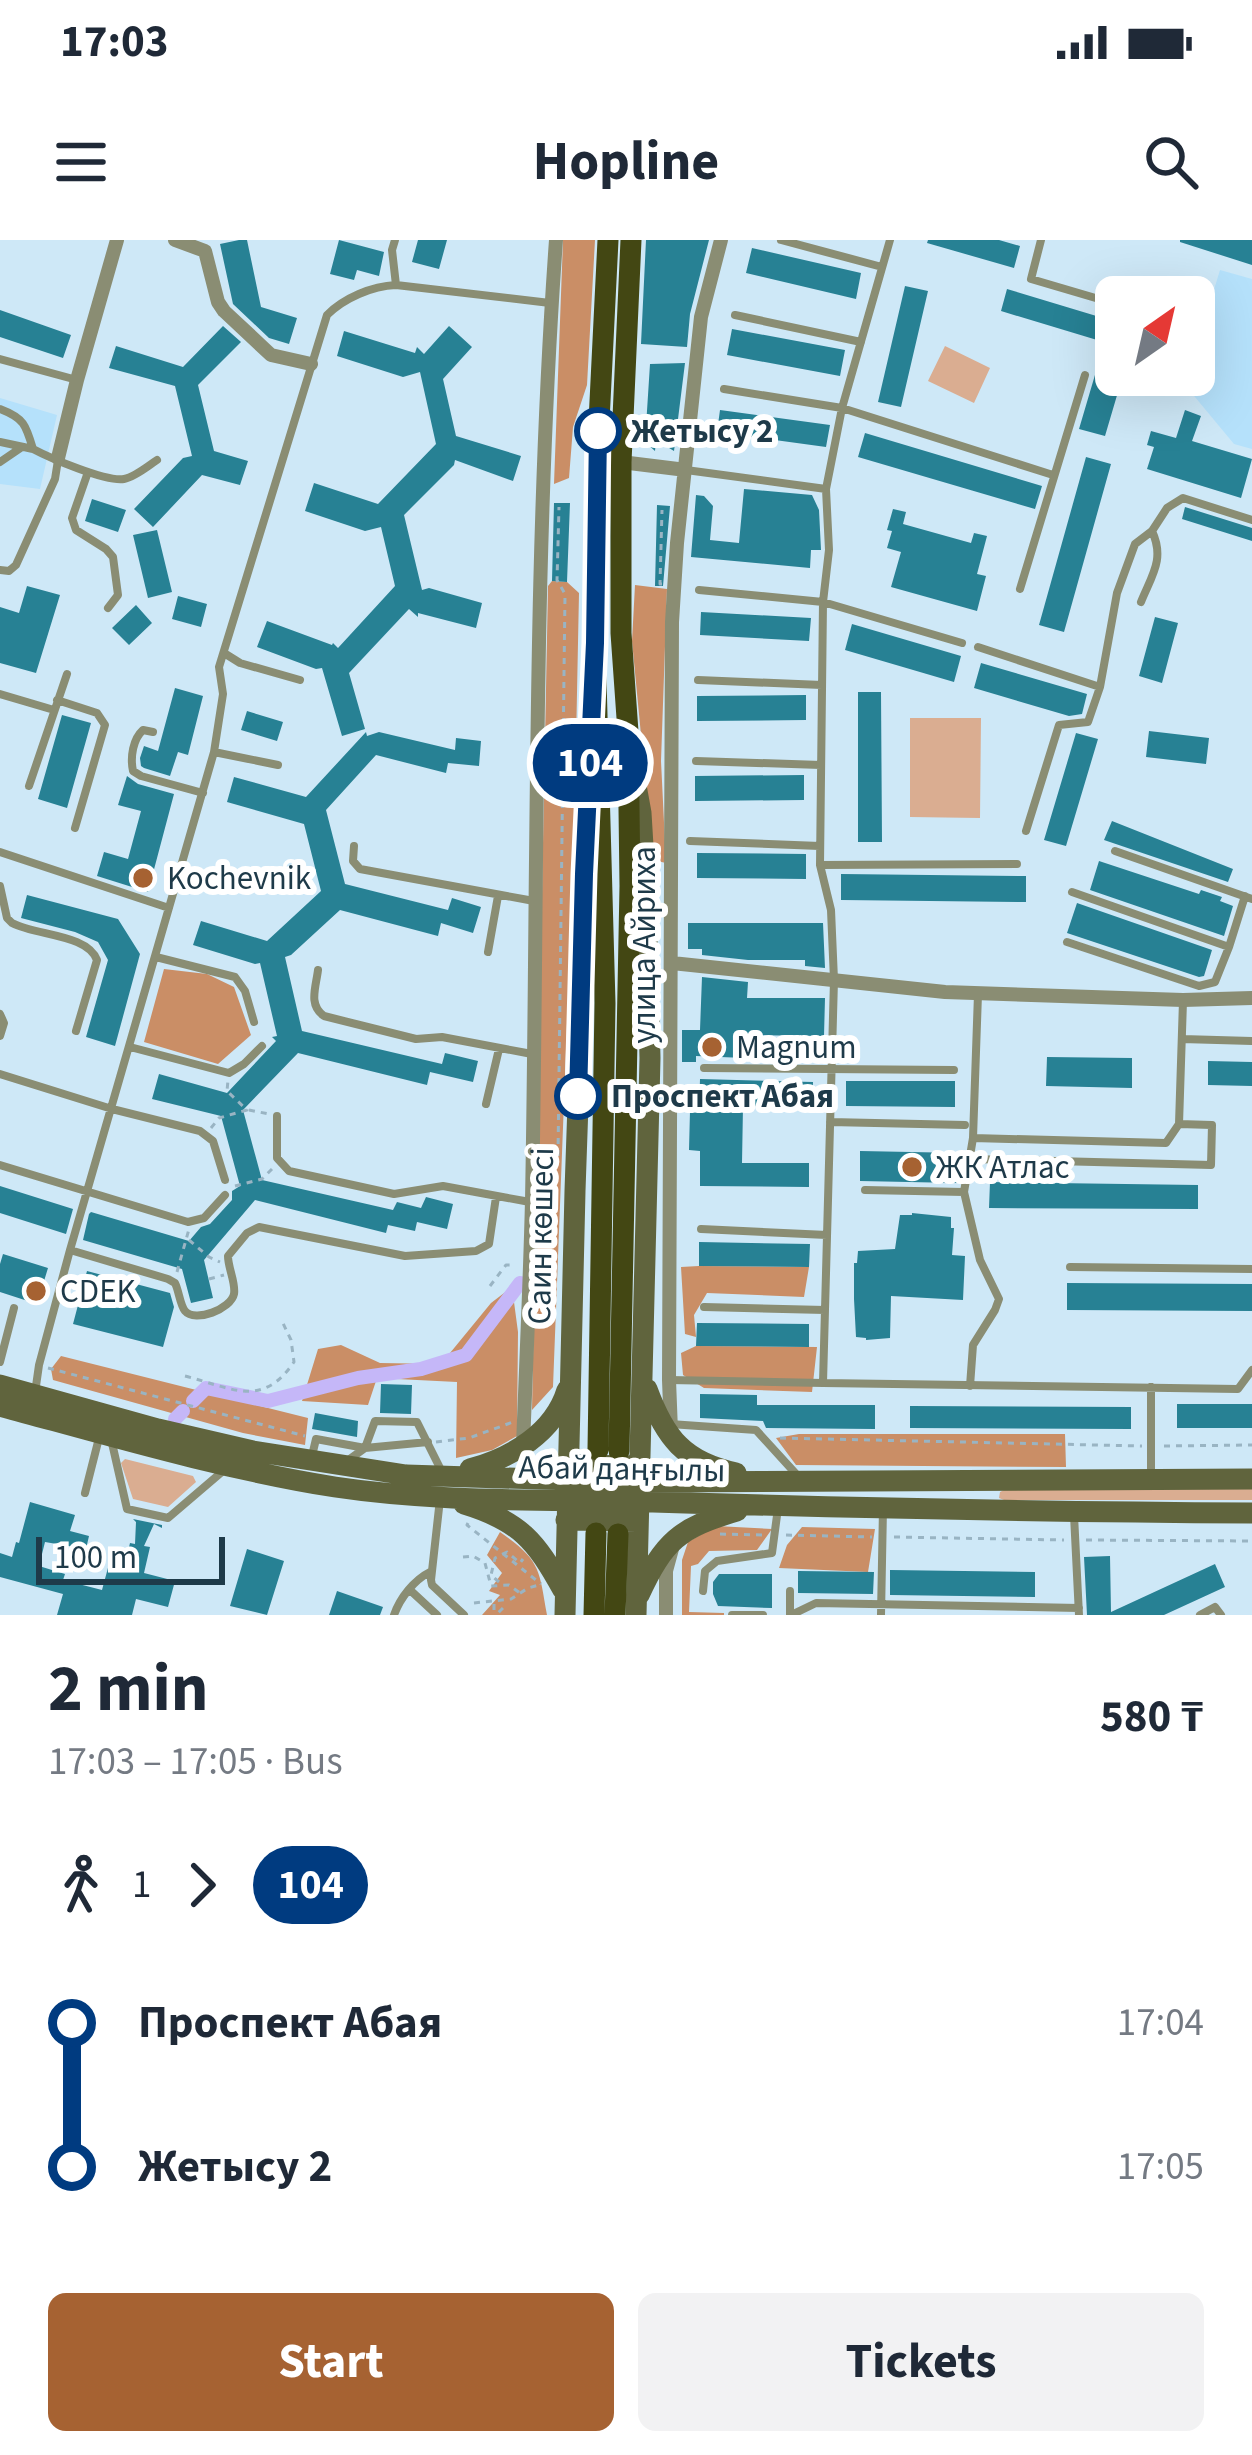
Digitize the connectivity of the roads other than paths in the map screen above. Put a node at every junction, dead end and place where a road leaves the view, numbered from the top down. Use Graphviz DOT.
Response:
graph roads {
  1 [pos="117,240"];
  2 [pos="175,240"];
  3 [pos="395,240"];
  4 [pos="556,240"];
  5 [pos="608,240"];
  6 [pos="631,240"];
  7 [pos="722,240"];
  8 [pos="781,240"];
  9 [pos="890,240"];
  10 [pos="1041,240"];
  11 [pos="882,267"];
  12 [pos="396,285"];
  13 [pos="1095,298"];
  14 [pos="551,303"];
  15 [pos="735,315"];
  16 [pos="861,342"];
  17 [pos="0,359"];
  18 [pos="311,364"];
  19 [pos="1085,375"];
  20 [pos="77,380"];
  21 [pos="724,389"];
  22 [pos="842,408"];
  23 [pos="0,410"];
  24 [pos="0,442"];
  25 [pos="28,448"];
  26 [pos="58,458"];
  27 [pos="157,460"];
  28 [pos="0,462"];
  29 [pos="621,462"];
  30 [pos="686,470"];
  31 [pos="88,472"];
  32 [pos="1053,475"];
  33 [pos="826,489"];
  34 [pos="1252,520"];
  35 [pos="1152,531"];
  36 [pos="0,570"];
  37 [pos="1020,589"];
  38 [pos="699,590"];
  39 [pos="823,602"];
  40 [pos="1141,602"];
  41 [pos="108,608"];
  42 [pos="595,643"];
  43 [pos="962,643"];
  44 [pos="978,647"];
  45 [pos="224,653"];
  46 [pos="67,674"];
  47 [pos="300,680"];
  48 [pos="698,680"];
  49 [pos="822,685"];
  50 [pos="1100,687"];
  51 [pos="0,694"];
  52 [pos="56,705"];
  53 [pos="152,732"];
  54 [pos="628,732"];
  55 [pos="214,752"];
  56 [pos="696,761"];
  57 [pos="278,765"];
  58 [pos="821,765"];
  59 [pos="29,785"];
  60 [pos="203,793"];
  61 [pos="75,829"];
  62 [pos="1026,831"];
  63 [pos="690,841"];
  64 [pos="354,846"];
  65 [pos="820,846"];
  66 [pos="1115,851"];
  67 [pos="0,852"];
  68 [pos="1017,864"];
  69 [pos="820,865"];
  70 [pos="0,886"];
  71 [pos="1072,892"];
  72 [pos="498,896"];
  73 [pos="1248,898"];
  74 [pos="536,901"];
  75 [pos="170,908"];
  76 [pos="1067,942"];
  77 [pos="1229,947"];
  78 [pos="488,952"];
  79 [pos="156,957"];
  80 [pos="672,963"];
  81 [pos="318,970"];
  82 [pos="834,980"];
  83 [pos="978,993"];
  84 [pos="1252,998"];
  85 [pos="1184,1000"];
  86 [pos="0,1014"];
  87 [pos="254,1022"];
  88 [pos="76,1031"];
  89 [pos="0,1036"];
  90 [pos="1182,1039"];
  91 [pos="1252,1041"];
  92 [pos="130,1046"];
  93 [pos="262,1046"];
  94 [pos="499,1049"];
  95 [pos="532,1054"];
  96 [pos="660,1058"];
  97 [pos="704,1068"];
  98 [pos="831,1070"];
  99 [pos="954,1070"];
  100 [pos="0,1074"];
  101 [pos="486,1104"];
  102 [pos="112,1108"];
  103 [pos="277,1116"];
  104 [pos="830,1122"];
  105 [pos="1179,1124"];
  106 [pos="965,1125"];
  107 [pos="974,1138"];
  108 [pos="972,1159"];
  109 [pos="0,1165"];
  110 [pos="225,1180"];
  111 [pos="865,1190"];
  112 [pos="87,1192"];
  113 [pos="964,1192"];
  114 [pos="225,1195"];
  115 [pos="496,1197"];
  116 [pos="532,1202"];
  117 [pos="701,1229"];
  118 [pos="827,1234"];
  119 [pos="70,1250"];
  120 [pos="1070,1267"];
  121 [pos="1252,1269"];
  122 [pos="704,1307"];
  123 [pos="14,1308"];
  124 [pos="825,1310"];
  125 [pos="0,1362"];
  126 [pos="1252,1370"];
  127 [pos="571,1378"];
  128 [pos="643,1379"];
  129 [pos="669,1380"];
  130 [pos="823,1383"];
  131 [pos="0,1385"];
  132 [pos="970,1386"];
  133 [pos="1151,1388"];
  134 [pos="35,1394"];
  135 [pos="0,1406"];
  136 [pos="671,1431"];
  137 [pos="105,1434"];
  138 [pos="428,1442"];
  139 [pos="523,1446"];
  140 [pos="365,1448"];
  141 [pos="313,1450"];
  142 [pos="229,1466"];
  143 [pos="340,1467"];
  144 [pos="1151,1479"];
  145 [pos="1252,1479"];
  146 [pos="793,1481"];
  147 [pos="998,1482"];
  148 [pos="442,1487"];
  149 [pos="567,1492"];
  150 [pos="637,1492"];
  151 [pos="85,1493"];
  152 [pos="769,1506"];
  153 [pos="883,1507"];
  154 [pos="1000,1511"];
  155 [pos="1074,1512"];
  156 [pos="1252,1513"];
  157 [pos="675,1537"];
  158 [pos="431,1572"];
  159 [pos="410,1590"];
  160 [pos="790,1591"];
  161 [pos="703,1592"];
  162 [pos="882,1603"];
  163 [pos="565,1605"];
  164 [pos="636,1608"];
  165 [pos="808,1611"];
  166 [pos="1079,1612"];
  167 [pos="394,1615"];
  168 [pos="437,1615"];
  169 [pos="464,1615"];
  170 [pos="594,1615"];
  171 [pos="615,1615"];
  172 [pos="666,1615"];
  173 [pos="732,1615"];
  174 [pos="763,1615"];
  175 [pos="790,1615"];
  176 [pos="881,1615"];
  177 [pos="1200,1615"];
  178 [pos="1221,1615"];
  1 -- 20 [label="street"];
  2 -- 18 [label="street"];
  3 -- 12 [label="lane"];
  4 -- 14 [label="street"];
  5 -- 42 [label="main road, Саин көшесі"];
  6 -- 29 [label="main road, Саин көшесі"];
  7 -- 30 [label="street, улица Айриха"];
  8 -- 11 [label="lane"];
  9 -- 11 [label="lane"];
  10 -- 13 [label="lane"];
  11 -- 16 [label="lane"];
  12 -- 14 [label="lane"];
  12 -- 18 [label="lane"];
  14 -- 74 [label="street"];
  15 -- 16 [label="lane"];
  16 -- 22 [label="lane"];
  17 -- 20 [label="lane"];
  18 -- 45 [label="lane"];
  19 -- 32 [label="lane"];
  20 -- 26 [label="street"];
  21 -- 22 [label="lane"];
  22 -- 32 [label="lane"];
  22 -- 33 [label="lane"];
  23 -- 25 [label="lane"];
  24 -- 25 [label="lane"];
  25 -- 26 [label="lane"];
  25 -- 28 [label="lane"];
  26 -- 31 [label="lane"];
  26 -- 36 [label="lane"];
  27 -- 31 [label="lane"];
  29 -- 30 [label="street"];
  29 -- 54 [label="main road, Саин көшесі"];
  30 -- 33 [label="lane"];
  30 -- 80 [label="street, улица Айриха"];
  31 -- 41 [label="lane"];
  32 -- 37 [label="lane"];
  33 -- 39 [label="lane"];
  34 -- 35 [label="lane"];
  35 -- 40 [label="lane"];
  35 -- 50 [label="lane"];
  38 -- 39 [label="lane"];
  39 -- 43 [label="lane"];
  39 -- 49 [label="lane"];
  42 -- 54 [label="main road, Саин көшесі"];
  42 -- 127 [label="main road, Саин көшесі"];
  44 -- 50 [label="lane"];
  45 -- 47 [label="lane"];
  45 -- 55 [label="lane"];
  46 -- 52 [label="lane"];
  48 -- 49 [label="lane"];
  49 -- 58 [label="lane"];
  50 -- 62 [label="lane"];
  51 -- 52 [label="lane"];
  52 -- 59 [label="lane"];
  52 -- 61 [label="lane"];
  53 -- 60 [label="lane"];
  54 -- 96 [label="main road, Саин көшесі"];
  55 -- 57 [label="lane"];
  55 -- 60 [label="lane"];
  56 -- 58 [label="lane"];
  58 -- 65 [label="lane"];
  60 -- 75 [label="lane"];
  63 -- 65 [label="lane"];
  64 -- 72 [label="lane"];
  65 -- 69 [label="lane"];
  66 -- 73 [label="lane"];
  67 -- 75 [label="lane"];
  68 -- 69 [label="lane"];
  69 -- 82 [label="lane"];
  70 -- 88 [label="lane"];
  71 -- 77 [label="lane"];
  72 -- 74 [label="lane"];
  72 -- 78 [label="lane"];
  73 -- 77 [label="lane"];
  74 -- 95 [label="street"];
  75 -- 79 [label="lane"];
  76 -- 77 [label="lane"];
  79 -- 87 [label="lane"];
  79 -- 92 [label="lane"];
  80 -- 82 [label="street"];
  80 -- 96 [label="street, улица Айриха"];
  81 -- 94 [label="lane"];
  82 -- 83 [label="street"];
  82 -- 98 [label="lane"];
  83 -- 85 [label="street"];
  83 -- 107 [label="lane"];
  84 -- 85 [label="street"];
  85 -- 90 [label="lane"];
  86 -- 89 [label="lane"];
  90 -- 91 [label="lane"];
  90 -- 105 [label="lane"];
  92 -- 93 [label="lane"];
  92 -- 102 [label="lane"];
  94 -- 95 [label="lane"];
  94 -- 101 [label="lane"];
  95 -- 116 [label="street"];
  96 -- 128 [label="main road, Саин көшесі"];
  96 -- 129 [label="street, улица Айриха"];
  97 -- 98 [label="lane"];
  98 -- 99 [label="lane"];
  98 -- 104 [label="lane"];
  100 -- 102 [label="lane"];
  102 -- 110 [label="lane"];
  102 -- 112 [label="lane"];
  103 -- 115 [label="lane"];
  104 -- 106 [label="lane"];
  104 -- 118 [label="lane"];
  105 -- 107 [label="lane"];
  105 -- 108 [label="lane"];
  107 -- 108 [label="lane"];
  108 -- 113 [label="lane"];
  109 -- 112 [label="lane"];
  111 -- 113 [label="lane"];
  112 -- 114 [label="lane"];
  112 -- 119 [label="lane"];
  113 -- 132 [label="lane"];
  115 -- 116 [label="lane"];
  115 -- 119 [label="lane"];
  116 -- 139 [label="street"];
  117 -- 118 [label="lane"];
  118 -- 124 [label="lane"];
  119 -- 134 [label="lane"];
  120 -- 121 [label="lane"];
  122 -- 124 [label="lane"];
  123 -- 125 [label="lane"];
  124 -- 130 [label="lane"];
  126 -- 133 [label="lane"];
  127 -- 139 [label="main road"];
  127 -- 149 [label="main road, Саин көшесі"];
  128 -- 136 [label="main road"];
  128 -- 150 [label="main road, Саин көшесі"];
  129 -- 130 [label="lane"];
  129 -- 136 [label="street, улица Айриха"];
  130 -- 132 [label="lane"];
  131 -- 134 [label="main road, Абай даңғылы"];
  132 -- 133 [label="lane"];
  133 -- 144 [label="lane"];
  134 -- 141 [label="main road, Абай даңғылы"];
  135 -- 137 [label="main road, Абай даңғылы"];
  136 -- 146 [label="main road"];
  136 -- 146 [label="lane"];
  137 -- 142 [label="main road, Абай даңғылы"];
  137 -- 142 [label="lane"];
  137 -- 151 [label="lane"];
  138 -- 140 [label="lane"];
  138 -- 140 [label="lane"];
  138 -- 148 [label="lane"];
  139 -- 148 [label="main road"];
  140 -- 141 [label="lane"];
  140 -- 143 [label="lane"];
  141 -- 143 [label="main road, Абай даңғылы"];
  142 -- 148 [label="main road, Абай даңғылы"];
  143 -- 148 [label="main road, Абай даңғылы"];
  144 -- 145 [label="main road, Абай даңғылы"];
  144 -- 147 [label="main road, Абай даңғылы"];
  146 -- 147 [label="main road, Абай даңғылы"];
  146 -- 150 [label="main road, Абай даңғылы"];
  147 -- 154 [label="main road"];
  148 -- 149 [label="main road, Абай даңғылы"];
  148 -- 158 [label="lane"];
  148 -- 163 [label="main road"];
  149 -- 150 [label="main road, Абай даңғылы"];
  149 -- 150 [label="main road"];
  149 -- 163 [label="main road, Саин көшесі"];
  150 -- 152 [label="main road, Абай даңғылы"];
  150 -- 164 [label="main road, Саин көшесі"];
  152 -- 153 [label="main road, Абай даңғылы"];
  152 -- 157 [label="main road"];
  152 -- 161 [label="lane"];
  153 -- 154 [label="main road, Абай даңғылы"];
  153 -- 162 [label="lane"];
  154 -- 155 [label="main road, Абай даңғылы"];
  155 -- 156 [label="main road, Абай даңғылы"];
  155 -- 166 [label="lane"];
  157 -- 164 [label="main road"];
  157 -- 172 [label="street"];
  158 -- 159 [label="lane"];
  158 -- 169 [label="lane"];
  159 -- 167 [label="lane"];
  159 -- 168 [label="lane"];
  160 -- 175 [label="lane"];
  162 -- 165 [label="lane"];
  162 -- 166 [label="lane"];
  162 -- 176 [label="lane"];
  165 -- 175 [label="lane"];
  170 -- 171 [label="main road"];
  173 -- 174 [label="lane"];
  177 -- 178 [label="lane"];
}
